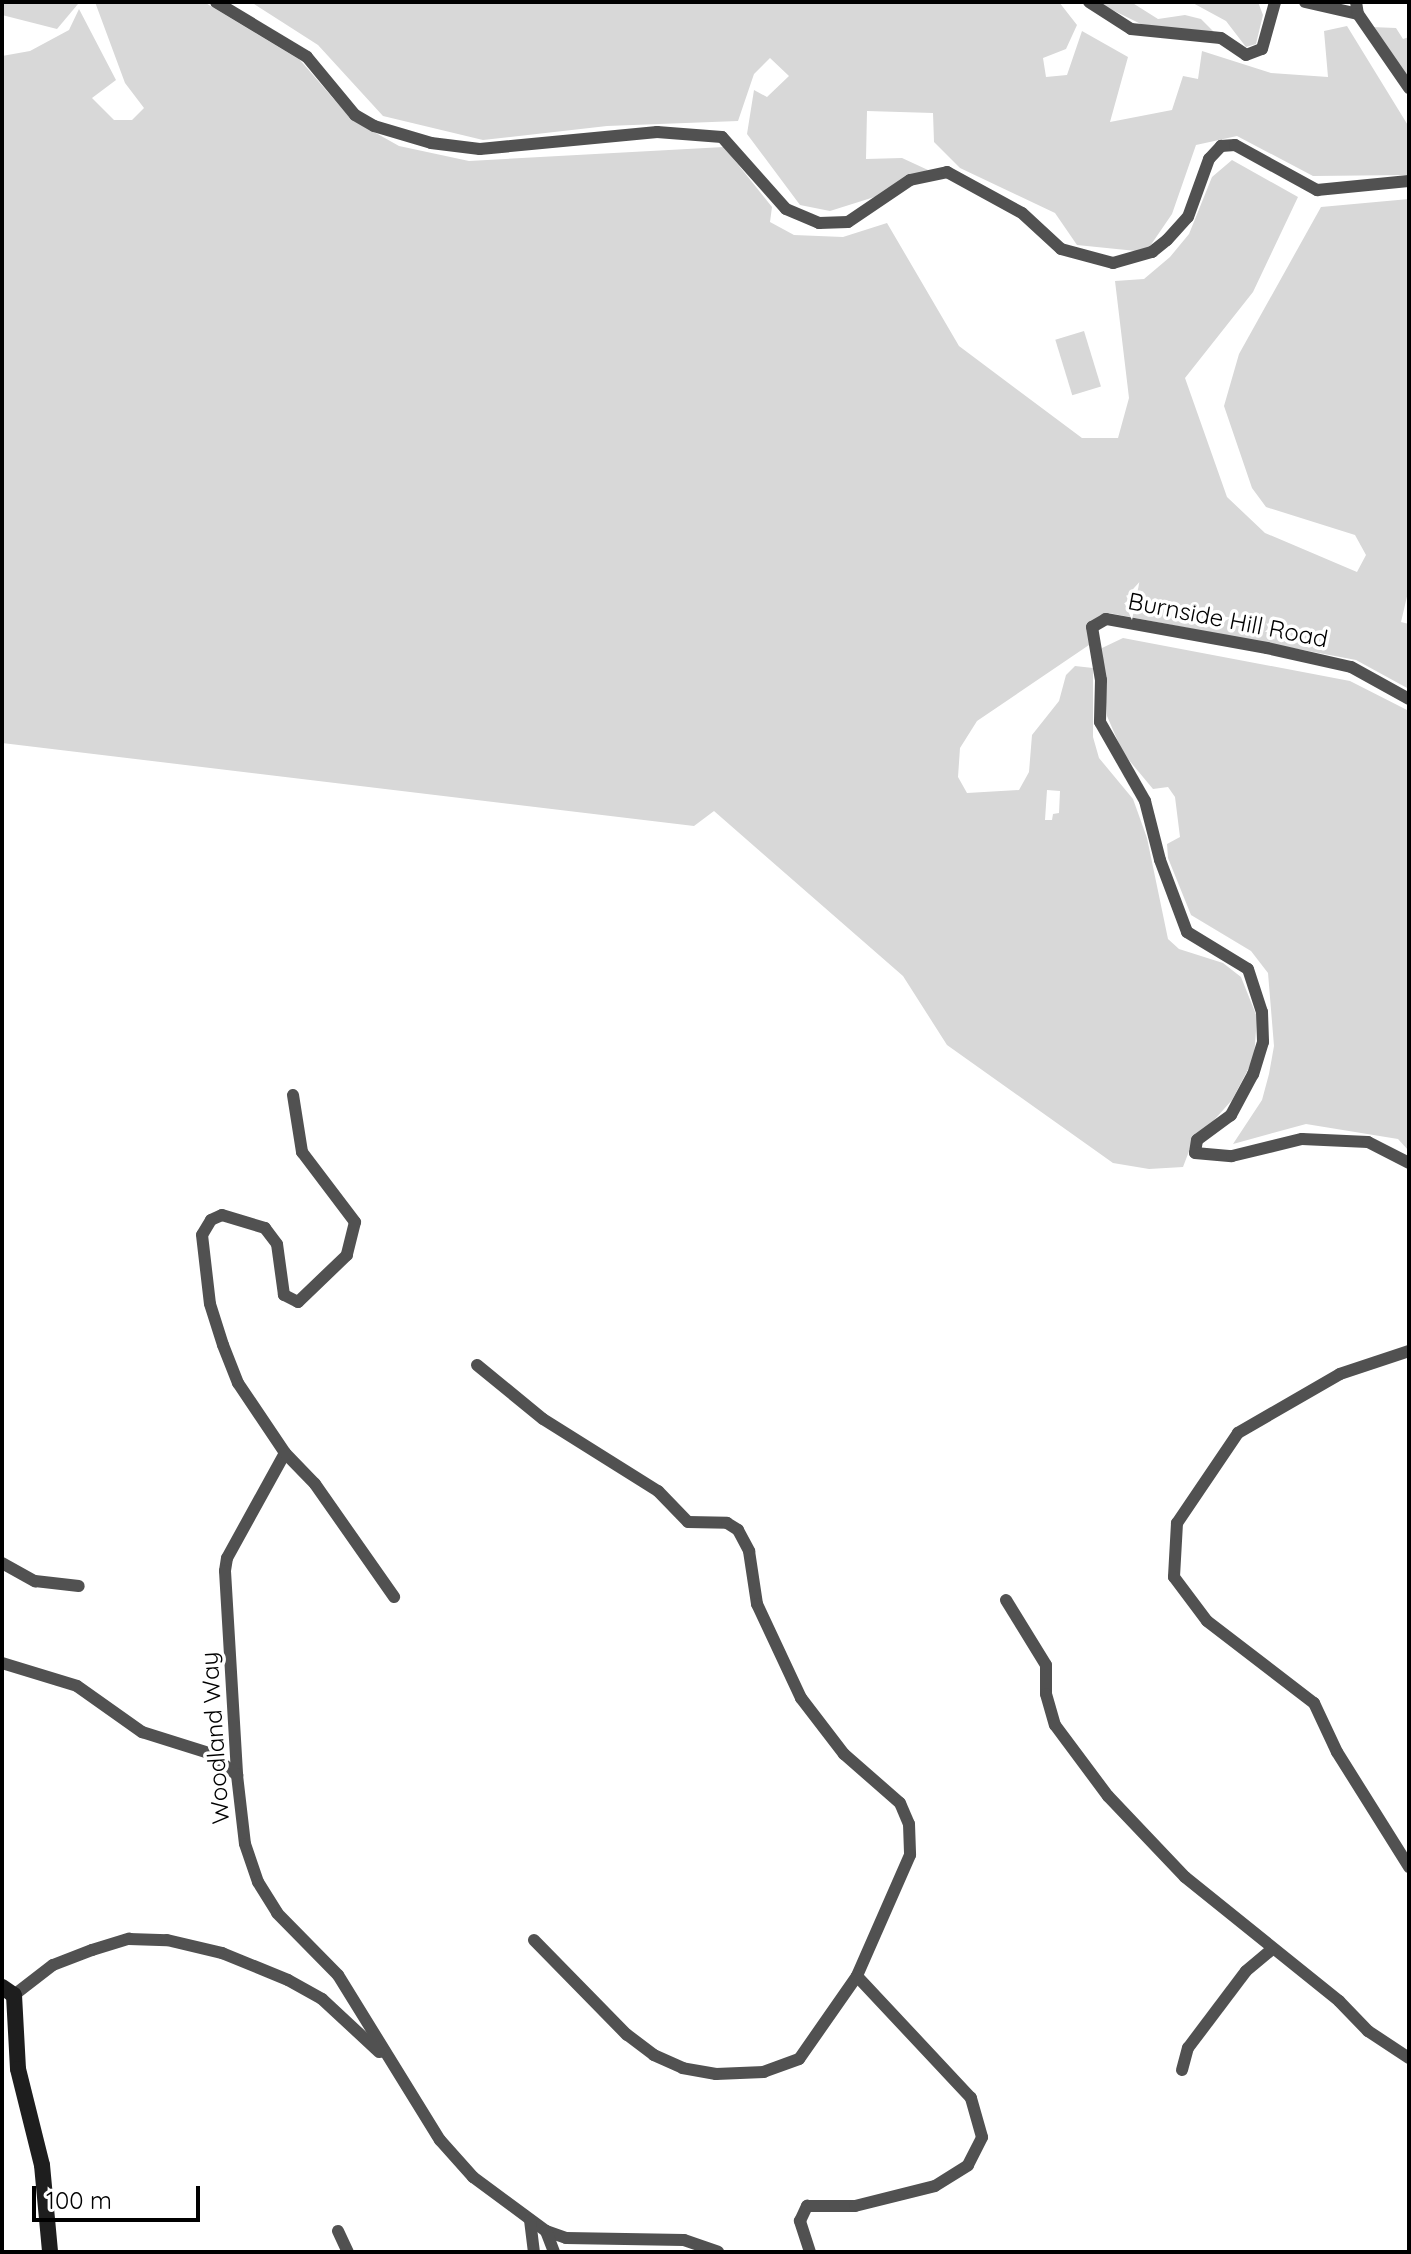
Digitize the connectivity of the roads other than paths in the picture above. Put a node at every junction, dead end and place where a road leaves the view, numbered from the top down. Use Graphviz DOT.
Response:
graph roads {
  1 [pos="216,2"];
  2 [pos="1089,2"];
  3 [pos="1275,2"];
  4 [pos="1305,2"];
  5 [pos="1357,8"];
  6 [pos="1409,88"];
  7 [pos="1409,181"];
  8 [pos="1409,699"];
  9 [pos="293,1095"];
  10 [pos="1409,1163"];
  11 [pos="1409,1351"];
  12 [pos="477,1365"];
  13 [pos="285,1453"];
  14 [pos="2,1563"];
  15 [pos="79,1586"];
  16 [pos="394,1597"];
  17 [pos="1006,1600"];
  18 [pos="2,1663"];
  19 [pos="237,1775"];
  20 [pos="1409,1867"];
  21 [pos="534,1940"];
  22 [pos="1271,1950"];
  23 [pos="857,1976"];
  24 [pos="8,1991"];
  25 [pos="1409,2058"];
  26 [pos="387,2060"];
  27 [pos="1182,2070"];
  28 [pos="530,2220"];
  29 [pos="338,2231"];
  30 [pos="546,2231"];
  31 [pos="50,2252"];
  32 [pos="348,2252"];
  33 [pos="534,2252"];
  34 [pos="554,2252"];
  35 [pos="718,2252"];
  36 [pos="810,2252"];
  1 -- 7 [label="street"];
  2 -- 3 [label="street"];
  4 -- 5 [label="street"];
  5 -- 6 [label="street"];
  8 -- 10 [label="street, Burnside Hill Road"];
  9 -- 13 [label="street"];
  11 -- 20 [label="street"];
  12 -- 23 [label="street"];
  13 -- 16 [label="street"];
  13 -- 19 [label="street, Woodland Way"];
  14 -- 15 [label="street"];
  17 -- 22 [label="street"];
  18 -- 19 [label="street"];
  19 -- 26 [label="street, Woodland Way"];
  21 -- 23 [label="street"];
  22 -- 25 [label="street"];
  22 -- 27 [label="street"];
  23 -- 36 [label="street"];
  24 -- 26 [label="street"];
  24 -- 31 [label="main road"];
  26 -- 28 [label="street, Woodland Way"];
  28 -- 30 [label="street, Woodland Way"];
  28 -- 33 [label="street"];
  29 -- 32 [label="street"];
  30 -- 34 [label="street"];
  30 -- 35 [label="street, Woodland Way"];
}
